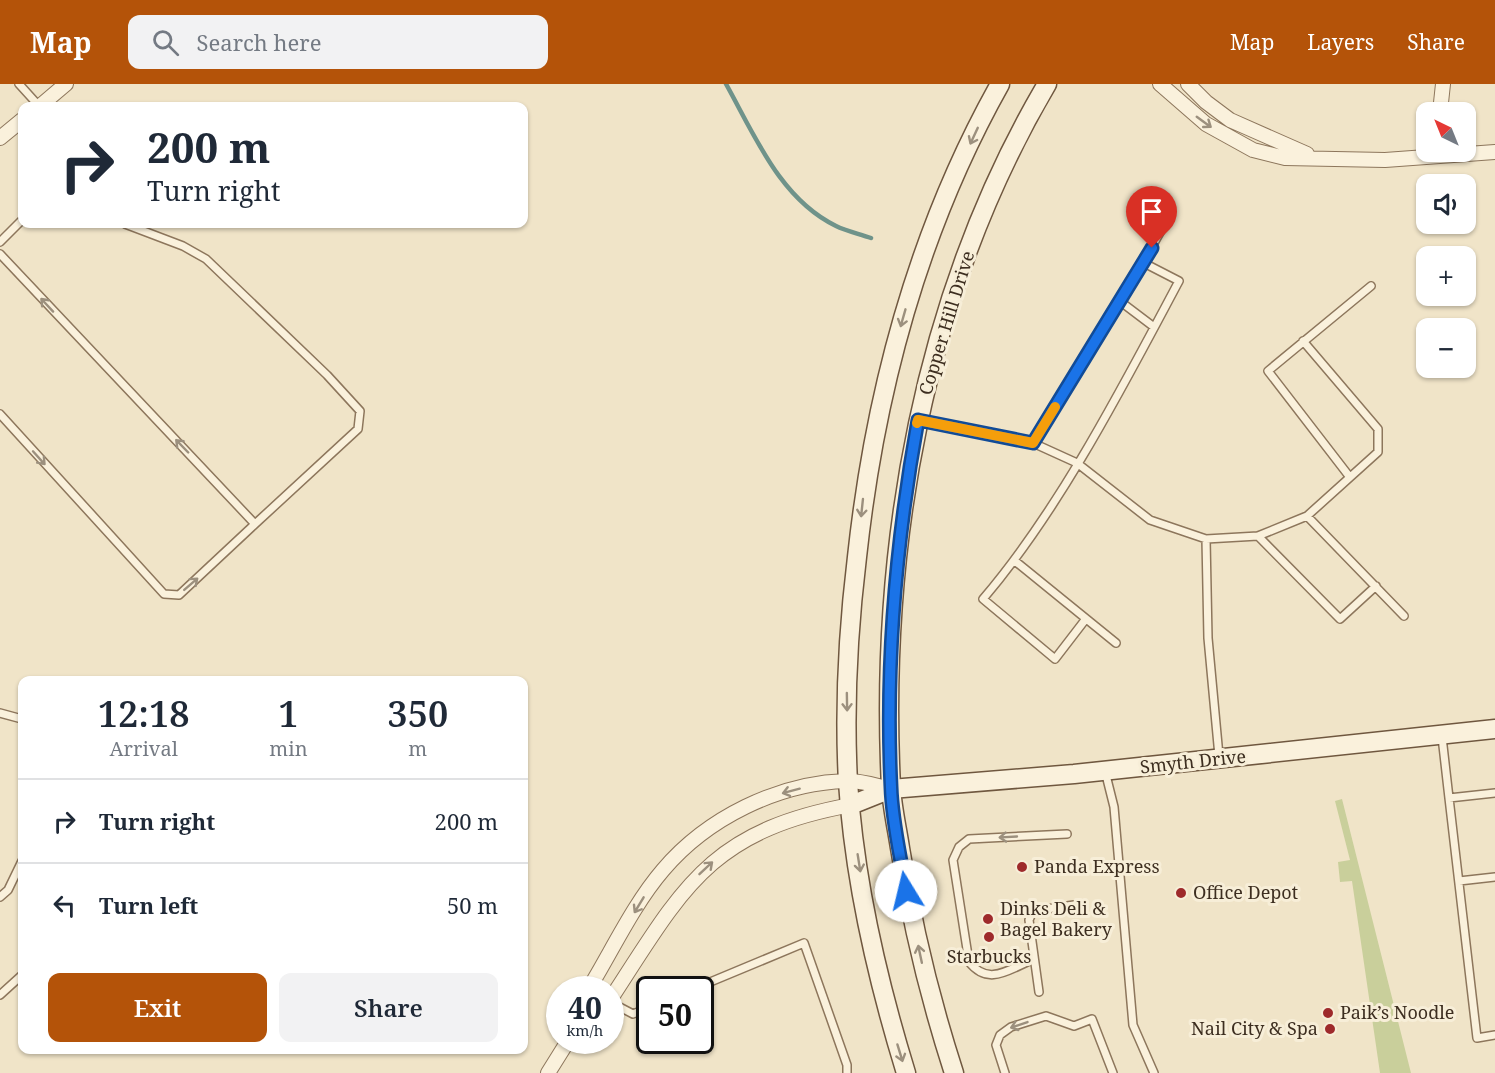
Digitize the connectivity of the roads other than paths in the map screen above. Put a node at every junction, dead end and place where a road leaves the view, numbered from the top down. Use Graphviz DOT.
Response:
graph roads {
  1 [pos="19,84"];
  2 [pos="66,84"];
  3 [pos="1000,84"];
  4 [pos="1047,84"];
  5 [pos="1160,84"];
  6 [pos="1188,84"];
  7 [pos="1443,84"];
  8 [pos="35,102"];
  9 [pos="44,102"];
  10 [pos="1441,102"];
  11 [pos="18,123"];
  12 [pos="0,138"];
  13 [pos="1476,152"];
  14 [pos="1495,152"];
  15 [pos="1416,156"];
  16 [pos="1312,157"];
  17 [pos="1168,218"];
  18 [pos="18,224"];
  19 [pos="136,228"];
  20 [pos="0,242"];
  21 [pos="0,254"];
  22 [pos="1144,263"];
  23 [pos="1371,286"];
  24 [pos="1121,302"];
  25 [pos="1155,327"];
  26 [pos="1303,341"];
  27 [pos="0,414"];
  28 [pos="918,420"];
  29 [pos="1033,443"];
  30 [pos="1077,463"];
  31 [pos="1350,476"];
  32 [pos="1307,516"];
  33 [pos="255,524"];
  34 [pos="1258,536"];
  35 [pos="1206,539"];
  36 [pos="1015,561"];
  37 [pos="1376,586"];
  38 [pos="1404,616"];
  39 [pos="1086,620"];
  40 [pos="1116,643"];
  41 [pos="0,713"];
  42 [pos="18,718"];
  43 [pos="1495,729"];
  44 [pos="1442,735"];
  45 [pos="1219,759"];
  46 [pos="1105,771"];
  47 [pos="848,780"];
  48 [pos="891,789"];
  49 [pos="1495,793"];
  50 [pos="1449,798"];
  51 [pos="850,805"];
  52 [pos="1067,834"];
  53 [pos="18,869"];
  54 [pos="1495,877"];
  55 [pos="1459,881"];
  56 [pos="0,897"];
  57 [pos="1074,905"];
  58 [pos="1034,959"];
  59 [pos="596,976"];
  60 [pos="18,979"];
  61 [pos="624,979"];
  62 [pos="714,980"];
  63 [pos="1039,992"];
  64 [pos="0,995"];
  65 [pos="1495,1035"];
  66 [pos="560,1054"];
  67 [pos="548,1073"];
  68 [pos="847,1073"];
  69 [pos="906,1073"];
  70 [pos="954,1073"];
  71 [pos="1005,1073"];
  72 [pos="1113,1073"];
  73 [pos="1154,1073"];
  1 -- 8 [label="lane"];
  2 -- 9 [label="street"];
  3 -- 47 [label="main road, one-way"];
  4 -- 28 [label="main road, Copper Hill Drive"];
  5 -- 16 [label="street, one-way"];
  6 -- 16 [label="street"];
  7 -- 10 [label="street"];
  11 -- 12 [label="street"];
  13 -- 14 [label="street"];
  15 -- 16 [label="street"];
  17 -- 22 [label="lane"];
  18 -- 20 [label="lane"];
  19 -- 33 [label="lane"];
  33 -- 21 [label="lane, one-way"];
  22 -- 24 [label="lane"];
  22 -- 25 [label="lane"];
  23 -- 26 [label="lane"];
  24 -- 25 [label="lane"];
  24 -- 29 [label="lane"];
  25 -- 30 [label="lane"];
  26 -- 31 [label="lane"];
  26 -- 31 [label="lane"];
  27 -- 33 [label="lane, one-way"];
  28 -- 29 [label="lane"];
  28 -- 48 [label="main road, Copper Hill Drive"];
  29 -- 30 [label="lane"];
  30 -- 35 [label="lane"];
  30 -- 36 [label="lane"];
  31 -- 32 [label="lane"];
  32 -- 34 [label="lane"];
  32 -- 37 [label="lane"];
  34 -- 35 [label="lane"];
  34 -- 37 [label="lane"];
  35 -- 45 [label="lane"];
  36 -- 39 [label="lane"];
  36 -- 39 [label="lane"];
  37 -- 38 [label="lane"];
  39 -- 40 [label="lane"];
  41 -- 42 [label="lane"];
  43 -- 44 [label="main road, Smyth Drive"];
  44 -- 45 [label="main road, Smyth Drive"];
  44 -- 50 [label="lane"];
  45 -- 46 [label="main road, Smyth Drive"];
  46 -- 48 [label="main road, Smyth Drive"];
  46 -- 73 [label="lane"];
  47 -- 48 [label="street"];
  47 -- 51 [label="main road"];
  47 -- 59 [label="street, one-way"];
  48 -- 51 [label="main road, Smyth Drive"];
  70 -- 48 [label="main road, Copper Hill Drive, one-way"];
  49 -- 50 [label="lane"];
  50 -- 55 [label="lane"];
  61 -- 51 [label="street, one-way"];
  51 -- 69 [label="main road, one-way"];
  52 -- 58 [label="lane, one-way"];
  53 -- 56 [label="lane"];
  54 -- 55 [label="lane"];
  55 -- 65 [label="lane"];
  57 -- 58 [label="lane"];
  58 -- 63 [label="lane"];
  60 -- 64 [label="lane"];
  62 -- 68 [label="lane"];
  66 -- 67 [label="street"];
  72 -- 71 [label="lane, one-way"];
}
